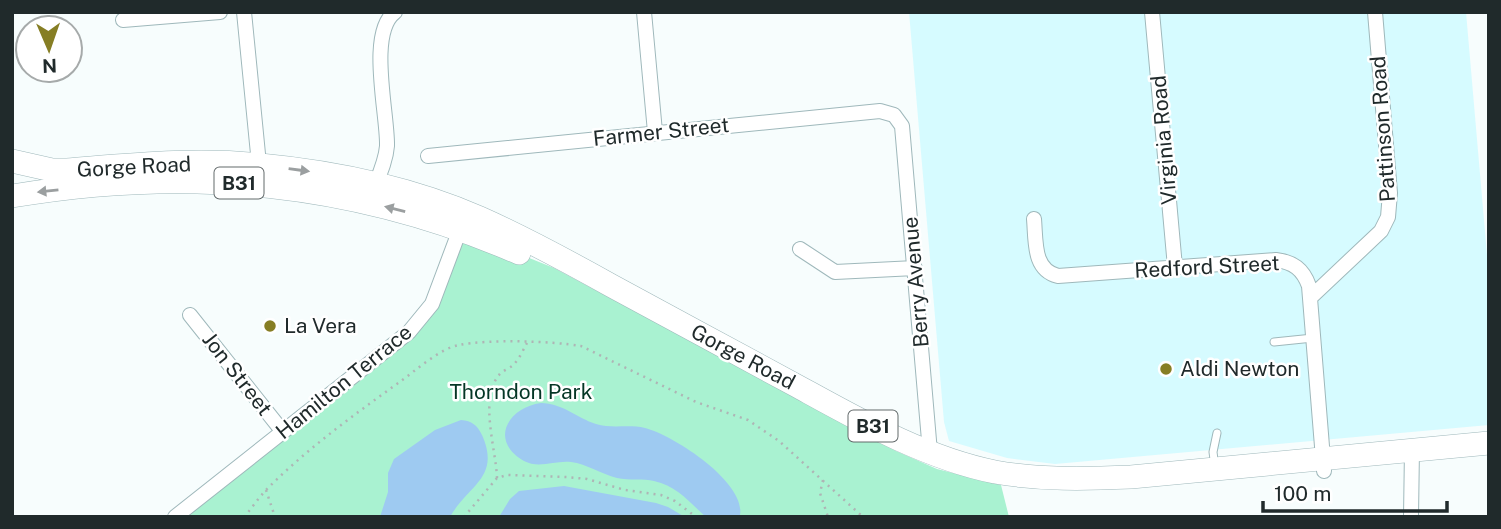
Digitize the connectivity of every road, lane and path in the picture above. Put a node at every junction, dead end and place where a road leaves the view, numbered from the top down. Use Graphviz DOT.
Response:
graph roads {
  1 [pos="220,12"];
  2 [pos="244,12"];
  3 [pos="396,12"];
  4 [pos="644,12"];
  5 [pos="1152,12"];
  6 [pos="1375,12"];
  7 [pos="123,20"];
  8 [pos="894,115"];
  9 [pos="655,132"];
  10 [pos="428,156"];
  11 [pos="12,161"];
  12 [pos="259,164"];
  13 [pos="376,183"];
  14 [pos="12,196"];
  15 [pos="1034,219"];
  16 [pos="463,221"];
  17 [pos="800,249"];
  18 [pos="1175,267"];
  19 [pos="915,268"];
  20 [pos="1310,298"];
  21 [pos="190,315"];
  22 [pos="1313,338"];
  23 [pos="1274,342"];
  24 [pos="527,343"];
  25 [pos="283,432"];
  26 [pos="1217,433"];
  27 [pos="1489,443"];
  28 [pos="930,452"];
  29 [pos="1489,455"];
  30 [pos="1413,456"];
  31 [pos="1324,465"];
  32 [pos="1215,469"];
  33 [pos="497,478"];
  34 [pos="824,480"];
  35 [pos="266,490"];
  36 [pos="175,517"];
  37 [pos="244,517"];
  38 [pos="275,517"];
  39 [pos="464,517"];
  40 [pos="696,517"];
  41 [pos="828,517"];
  42 [pos="863,517"];
  43 [pos="1411,517"];
  1 -- 7 [label="street"];
  2 -- 12 [label="street"];
  3 -- 13 [label="street"];
  4 -- 9 [label="street"];
  5 -- 18 [label="street, Virginia Road"];
  6 -- 20 [label="street, Pattinson Road"];
  8 -- 9 [label="street, Farmer Street"];
  8 -- 19 [label="street, Berry Avenue"];
  9 -- 10 [label="street, Farmer Street"];
  11 -- 12 [label="main road, Gorge Road / B31"];
  12 -- 13 [label="main road, Gorge Road / B31, one-way"];
  13 -- 16 [label="main road, Gorge Road / B31"];
  16 -- 14 [label="main road, Gorge Road / B31, one-way"];
  15 -- 18 [label="street, Redford Street"];
  16 -- 25 [label="street, Hamilton Terrace"];
  16 -- 28 [label="main road, Gorge Road / B31"];
  16 -- 31 [label="main road, Gorge Road / B31"];
  17 -- 19 [label="street"];
  18 -- 20 [label="street, Redford Street"];
  19 -- 28 [label="street, Berry Avenue"];
  20 -- 22 [label="street, Redford Street"];
  21 -- 25 [label="street, Jon Street"];
  22 -- 23 [label="lane"];
  22 -- 31 [label="street, Redford Street"];
  24 -- 33 [label="path"];
  24 -- 34 [label="path"];
  24 -- 35 [label="path"];
  25 -- 36 [label="street, Hamilton Terrace"];
  26 -- 32 [label="lane"];
  27 -- 30 [label="main road, Gorge Road / B31"];
  28 -- 32 [label="main road, Gorge Road / B31"];
  29 -- 30 [label="main road, Gorge Road / B31"];
  30 -- 31 [label="main road, Gorge Road / B31"];
  30 -- 43 [label="street"];
  31 -- 32 [label="main road, Gorge Road / B31"];
  33 -- 39 [label="path"];
  33 -- 40 [label="path"];
  34 -- 41 [label="path"];
  34 -- 42 [label="path"];
  35 -- 37 [label="path"];
  35 -- 38 [label="path"];
}
